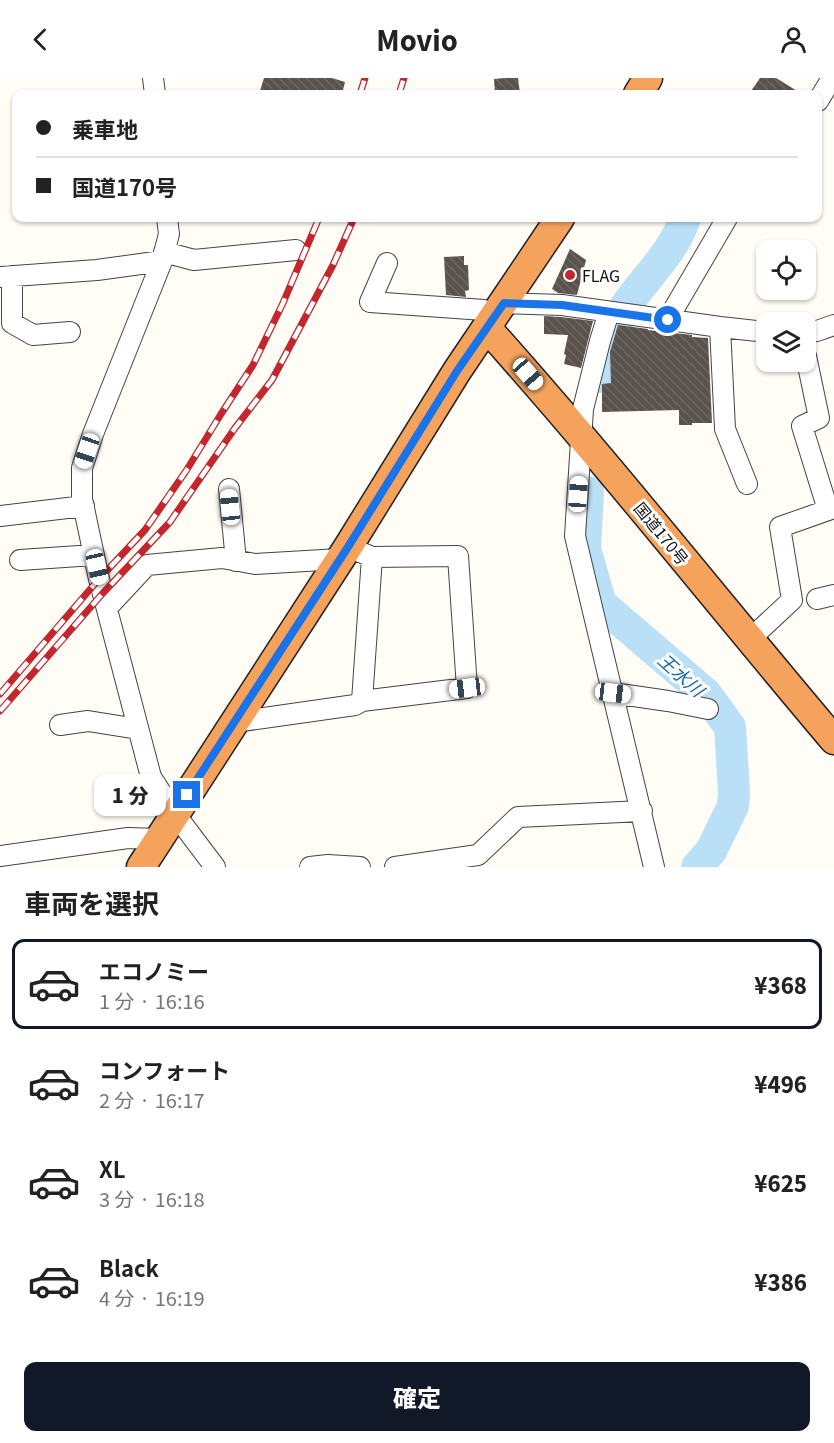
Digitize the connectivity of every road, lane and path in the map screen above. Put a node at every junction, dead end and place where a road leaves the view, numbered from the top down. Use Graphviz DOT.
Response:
graph roads {
  1 [pos="168,222"];
  2 [pos="557,222"];
  3 [pos="725,222"];
  4 [pos="296,250"];
  5 [pos="163,257"];
  6 [pos="387,263"];
  7 [pos="6,276"];
  8 [pos="617,313"];
  9 [pos="495,316"];
  10 [pos="668,320"];
  11 [pos="834,325"];
  12 [pos="720,327"];
  13 [pos="756,331"];
  14 [pos="816,331"];
  15 [pos="70,332"];
  16 [pos="809,372"];
  17 [pos="581,436"];
  18 [pos="747,484"];
  19 [pos="229,489"];
  20 [pos="84,506"];
  21 [pos="831,509"];
  22 [pos="0,516"];
  23 [pos="94,555"];
  24 [pos="353,555"];
  25 [pos="20,560"];
  26 [pos="236,561"];
  27 [pos="107,608"];
  28 [pos="749,640"];
  29 [pos="613,693"];
  30 [pos="362,701"];
  31 [pos="708,709"];
  32 [pos="234,722"];
  33 [pos="60,724"];
  34 [pos="138,729"];
  35 [pos="834,740"];
  36 [pos="642,811"];
  37 [pos="175,814"];
  38 [pos="159,839"];
  39 [pos="0,856"];
  40 [pos="141,867"];
  41 [pos="215,867"];
  42 [pos="310,867"];
  43 [pos="360,867"];
  44 [pos="395,867"];
  45 [pos="654,867"];
  1 -- 5 [label="street"];
  2 -- 9 [label="highway"];
  3 -- 10 [label="street"];
  4 -- 5 [label="street"];
  5 -- 7 [label="street"];
  5 -- 20 [label="street"];
  6 -- 9 [label="street"];
  7 -- 15 [label="street"];
  8 -- 9 [label="street"];
  8 -- 10 [label="street"];
  8 -- 17 [label="street"];
  9 -- 17 [label="highway, 国道170号"];
  9 -- 24 [label="highway"];
  10 -- 12 [label="street"];
  11 -- 14 [label="street"];
  12 -- 13 [label="street"];
  12 -- 18 [label="street"];
  16 -- 21 [label="street"];
  17 -- 28 [label="highway, 国道170号"];
  17 -- 29 [label="street"];
  19 -- 26 [label="street"];
  20 -- 22 [label="street"];
  20 -- 23 [label="street"];
  21 -- 28 [label="street"];
  23 -- 25 [label="street"];
  23 -- 27 [label="street"];
  24 -- 26 [label="street"];
  24 -- 30 [label="street"];
  24 -- 30 [label="street"];
  24 -- 32 [label="highway"];
  26 -- 27 [label="street"];
  27 -- 34 [label="street"];
  28 -- 35 [label="highway, 国道170号"];
  29 -- 31 [label="street"];
  29 -- 36 [label="street"];
  30 -- 32 [label="street"];
  32 -- 37 [label="highway"];
  33 -- 34 [label="street"];
  34 -- 37 [label="street"];
  36 -- 44 [label="street"];
  36 -- 45 [label="street"];
  37 -- 38 [label="highway"];
  37 -- 41 [label="street"];
  38 -- 39 [label="street"];
  38 -- 40 [label="highway"];
  42 -- 43 [label="street"];
}
